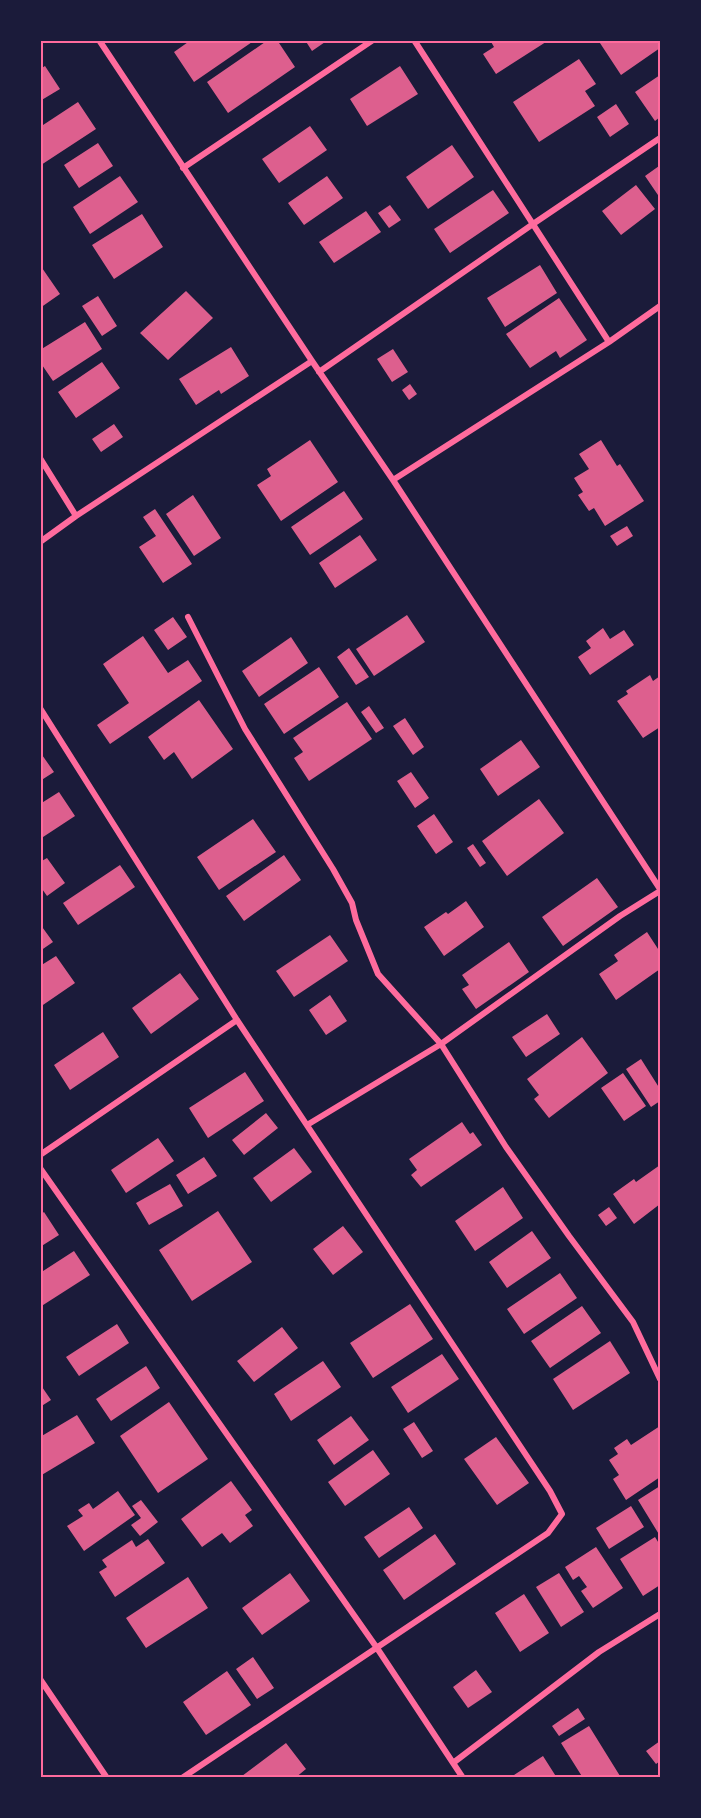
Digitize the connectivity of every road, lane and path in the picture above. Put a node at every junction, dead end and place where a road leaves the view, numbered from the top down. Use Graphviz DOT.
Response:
graph roads {
  1 [pos="99,40"];
  2 [pos="373,40"];
  3 [pos="414,40"];
  4 [pos="660,138"];
  5 [pos="183,168"];
  6 [pos="532,224"];
  7 [pos="660,306"];
  8 [pos="609,342"];
  9 [pos="312,362"];
  10 [pos="319,372"];
  11 [pos="40,458"];
  12 [pos="393,480"];
  13 [pos="76,516"];
  14 [pos="40,542"];
  15 [pos="188,617"];
  16 [pos="40,708"];
  17 [pos="660,890"];
  18 [pos="237,1020"];
  19 [pos="441,1044"];
  20 [pos="307,1125"];
  21 [pos="40,1155"];
  22 [pos="40,1168"];
  23 [pos="660,1379"];
  24 [pos="660,1614"];
  25 [pos="377,1648"];
  26 [pos="40,1679"];
  27 [pos="453,1763"];
  28 [pos="107,1778"];
  29 [pos="182,1778"];
  30 [pos="463,1778"];
  1 -- 5 [label="street"];
  2 -- 5 [label="street"];
  3 -- 6 [label="street"];
  4 -- 6 [label="street"];
  5 -- 9 [label="street"];
  6 -- 8 [label="street"];
  6 -- 10 [label="street"];
  7 -- 8 [label="street"];
  8 -- 12 [label="street"];
  9 -- 10 [label="street"];
  9 -- 13 [label="street"];
  10 -- 12 [label="street"];
  11 -- 13 [label="street"];
  12 -- 17 [label="street"];
  13 -- 14 [label="street"];
  15 -- 19 [label="street"];
  16 -- 18 [label="street"];
  17 -- 19 [label="street"];
  18 -- 20 [label="street"];
  18 -- 21 [label="street"];
  19 -- 20 [label="street"];
  19 -- 23 [label="street"];
  20 -- 25 [label="street"];
  22 -- 25 [label="street"];
  24 -- 27 [label="street"];
  25 -- 27 [label="street"];
  25 -- 29 [label="street"];
  26 -- 28 [label="street"];
  27 -- 30 [label="street"];
}
